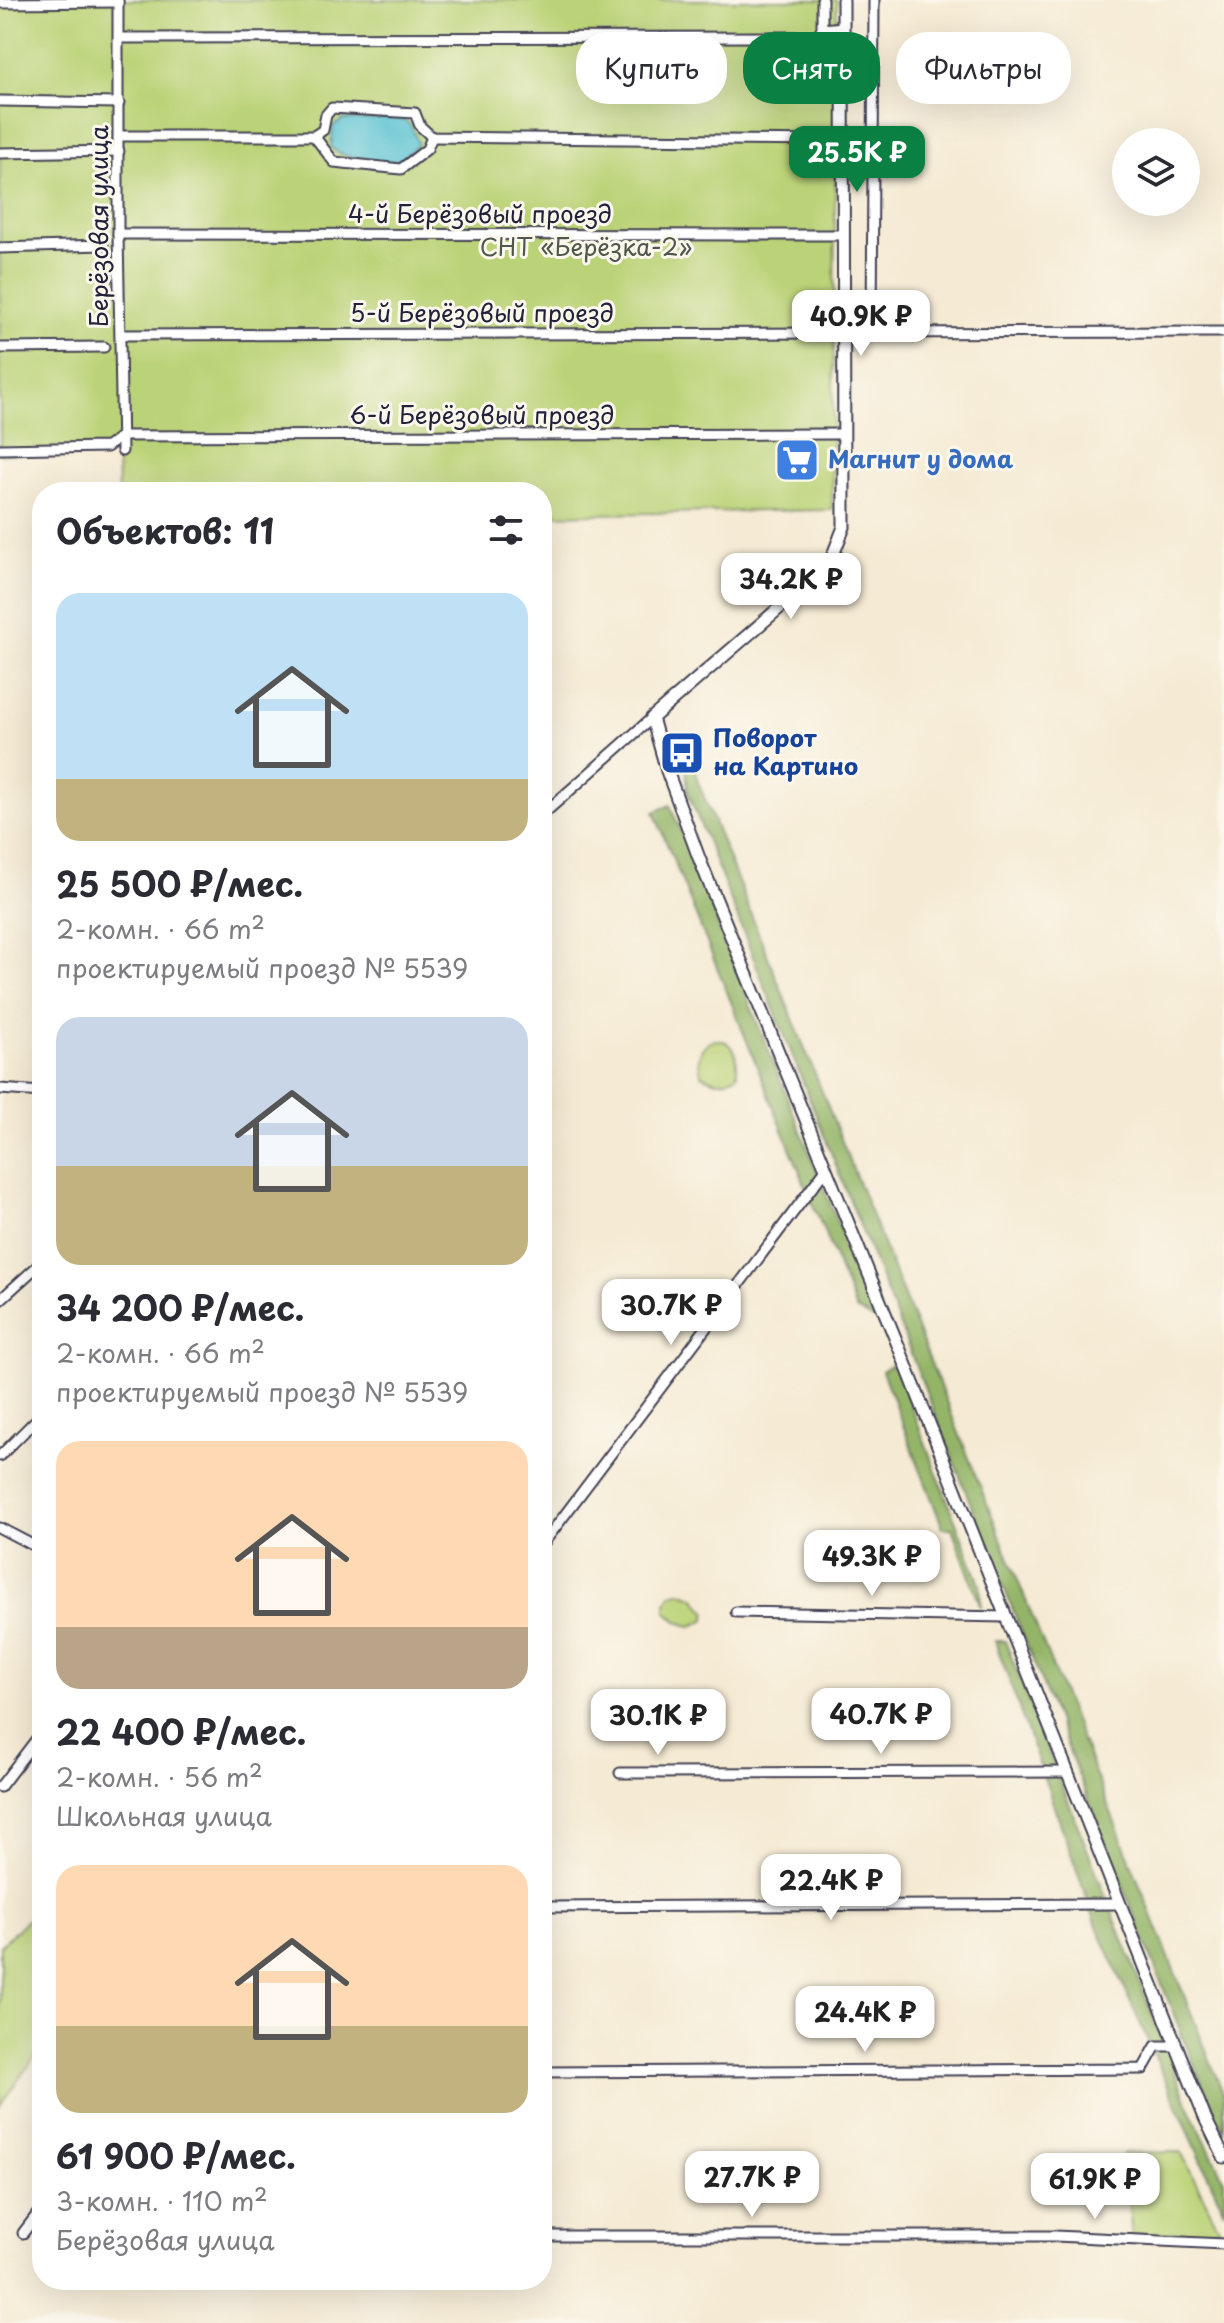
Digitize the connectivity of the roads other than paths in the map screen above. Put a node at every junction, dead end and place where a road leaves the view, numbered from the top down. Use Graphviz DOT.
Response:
graph roads {
  1 [pos="822,0"];
  2 [pos="843,0"];
  3 [pos="874,0"];
  4 [pos="118,1"];
  5 [pos="0,3"];
  6 [pos="843,27"];
  7 [pos="822,29"];
  8 [pos="119,38"];
  9 [pos="0,101"];
  10 [pos="119,103"];
  11 [pos="843,134"];
  12 [pos="119,136"];
  13 [pos="314,136"];
  14 [pos="432,137"];
  15 [pos="119,151"];
  16 [pos="0,153"];
  17 [pos="118,234"];
  18 [pos="843,235"];
  19 [pos="103,245"];
  20 [pos="0,248"];
  21 [pos="844,332"];
  22 [pos="872,332"];
  23 [pos="1224,332"];
  24 [pos="121,335"];
  25 [pos="104,347"];
  26 [pos="0,348"];
  27 [pos="843,434"];
  28 [pos="121,436"];
  29 [pos="0,449"];
  30 [pos="122,451"];
  31 [pos="652,718"];
  32 [pos="552,806"];
  33 [pos="0,1089"];
  34 [pos="32,1091"];
  35 [pos="826,1169"];
  36 [pos="32,1271"];
  37 [pos="0,1300"];
  38 [pos="32,1424"];
  39 [pos="0,1456"];
  40 [pos="0,1528"];
  41 [pos="552,1532"];
  42 [pos="32,1545"];
  43 [pos="736,1612"];
  44 [pos="1006,1617"];
  45 [pos="32,1745"];
  46 [pos="1068,1772"];
  47 [pos="620,1773"];
  48 [pos="0,1787"];
  49 [pos="1120,1904"];
  50 [pos="552,1907"];
  51 [pos="1176,2046"];
  52 [pos="552,2072"];
  53 [pos="1224,2157"];
  54 [pos="32,2221"];
  55 [pos="23,2233"];
  56 [pos="552,2236"];
  57 [pos="1224,2244"];
  1 -- 7 [label="street"];
  2 -- 6 [label="street"];
  3 -- 22 [label="street"];
  4 -- 5 [label="street"];
  4 -- 8 [label="street, Берёзовая улица"];
  6 -- 7 [label="street"];
  6 -- 11 [label="street"];
  7 -- 8 [label="street"];
  8 -- 10 [label="street, Берёзовая улица"];
  9 -- 10 [label="street"];
  10 -- 12 [label="street, Берёзовая улица"];
  11 -- 14 [label="street"];
  11 -- 18 [label="street"];
  12 -- 13 [label="street"];
  12 -- 15 [label="street, Берёзовая улица"];
  13 -- 14 [label="street"];
  13 -- 14 [label="street"];
  15 -- 16 [label="street"];
  15 -- 17 [label="street, Берёзовая улица"];
  17 -- 18 [label="street, 4-й Берёзовый проезд"];
  17 -- 24 [label="street, Берёзовая улица"];
  18 -- 21 [label="street"];
  19 -- 20 [label="street"];
  21 -- 22 [label="street, 5-й Берёзовый проезд"];
  21 -- 24 [label="street, 5-й Берёзовый проезд"];
  21 -- 27 [label="street"];
  22 -- 23 [label="street, 5-й Берёзовый проезд"];
  24 -- 28 [label="street, Берёзовая улица"];
  25 -- 26 [label="street"];
  27 -- 28 [label="street, 6-й Берёзовый проезд"];
  27 -- 31 [label="street"];
  28 -- 29 [label="street"];
  28 -- 30 [label="street, Берёзовая улица"];
  31 -- 32 [label="street"];
  31 -- 35 [label="street"];
  33 -- 34 [label="street"];
  35 -- 41 [label="street"];
  35 -- 44 [label="street"];
  36 -- 37 [label="street"];
  38 -- 39 [label="street"];
  40 -- 42 [label="street"];
  43 -- 44 [label="street"];
  44 -- 46 [label="street"];
  45 -- 48 [label="street"];
  46 -- 47 [label="street"];
  46 -- 49 [label="street"];
  49 -- 50 [label="street"];
  49 -- 51 [label="street"];
  51 -- 52 [label="street"];
  51 -- 53 [label="street"];
  54 -- 55 [label="street"];
  56 -- 57 [label="street"];
}
